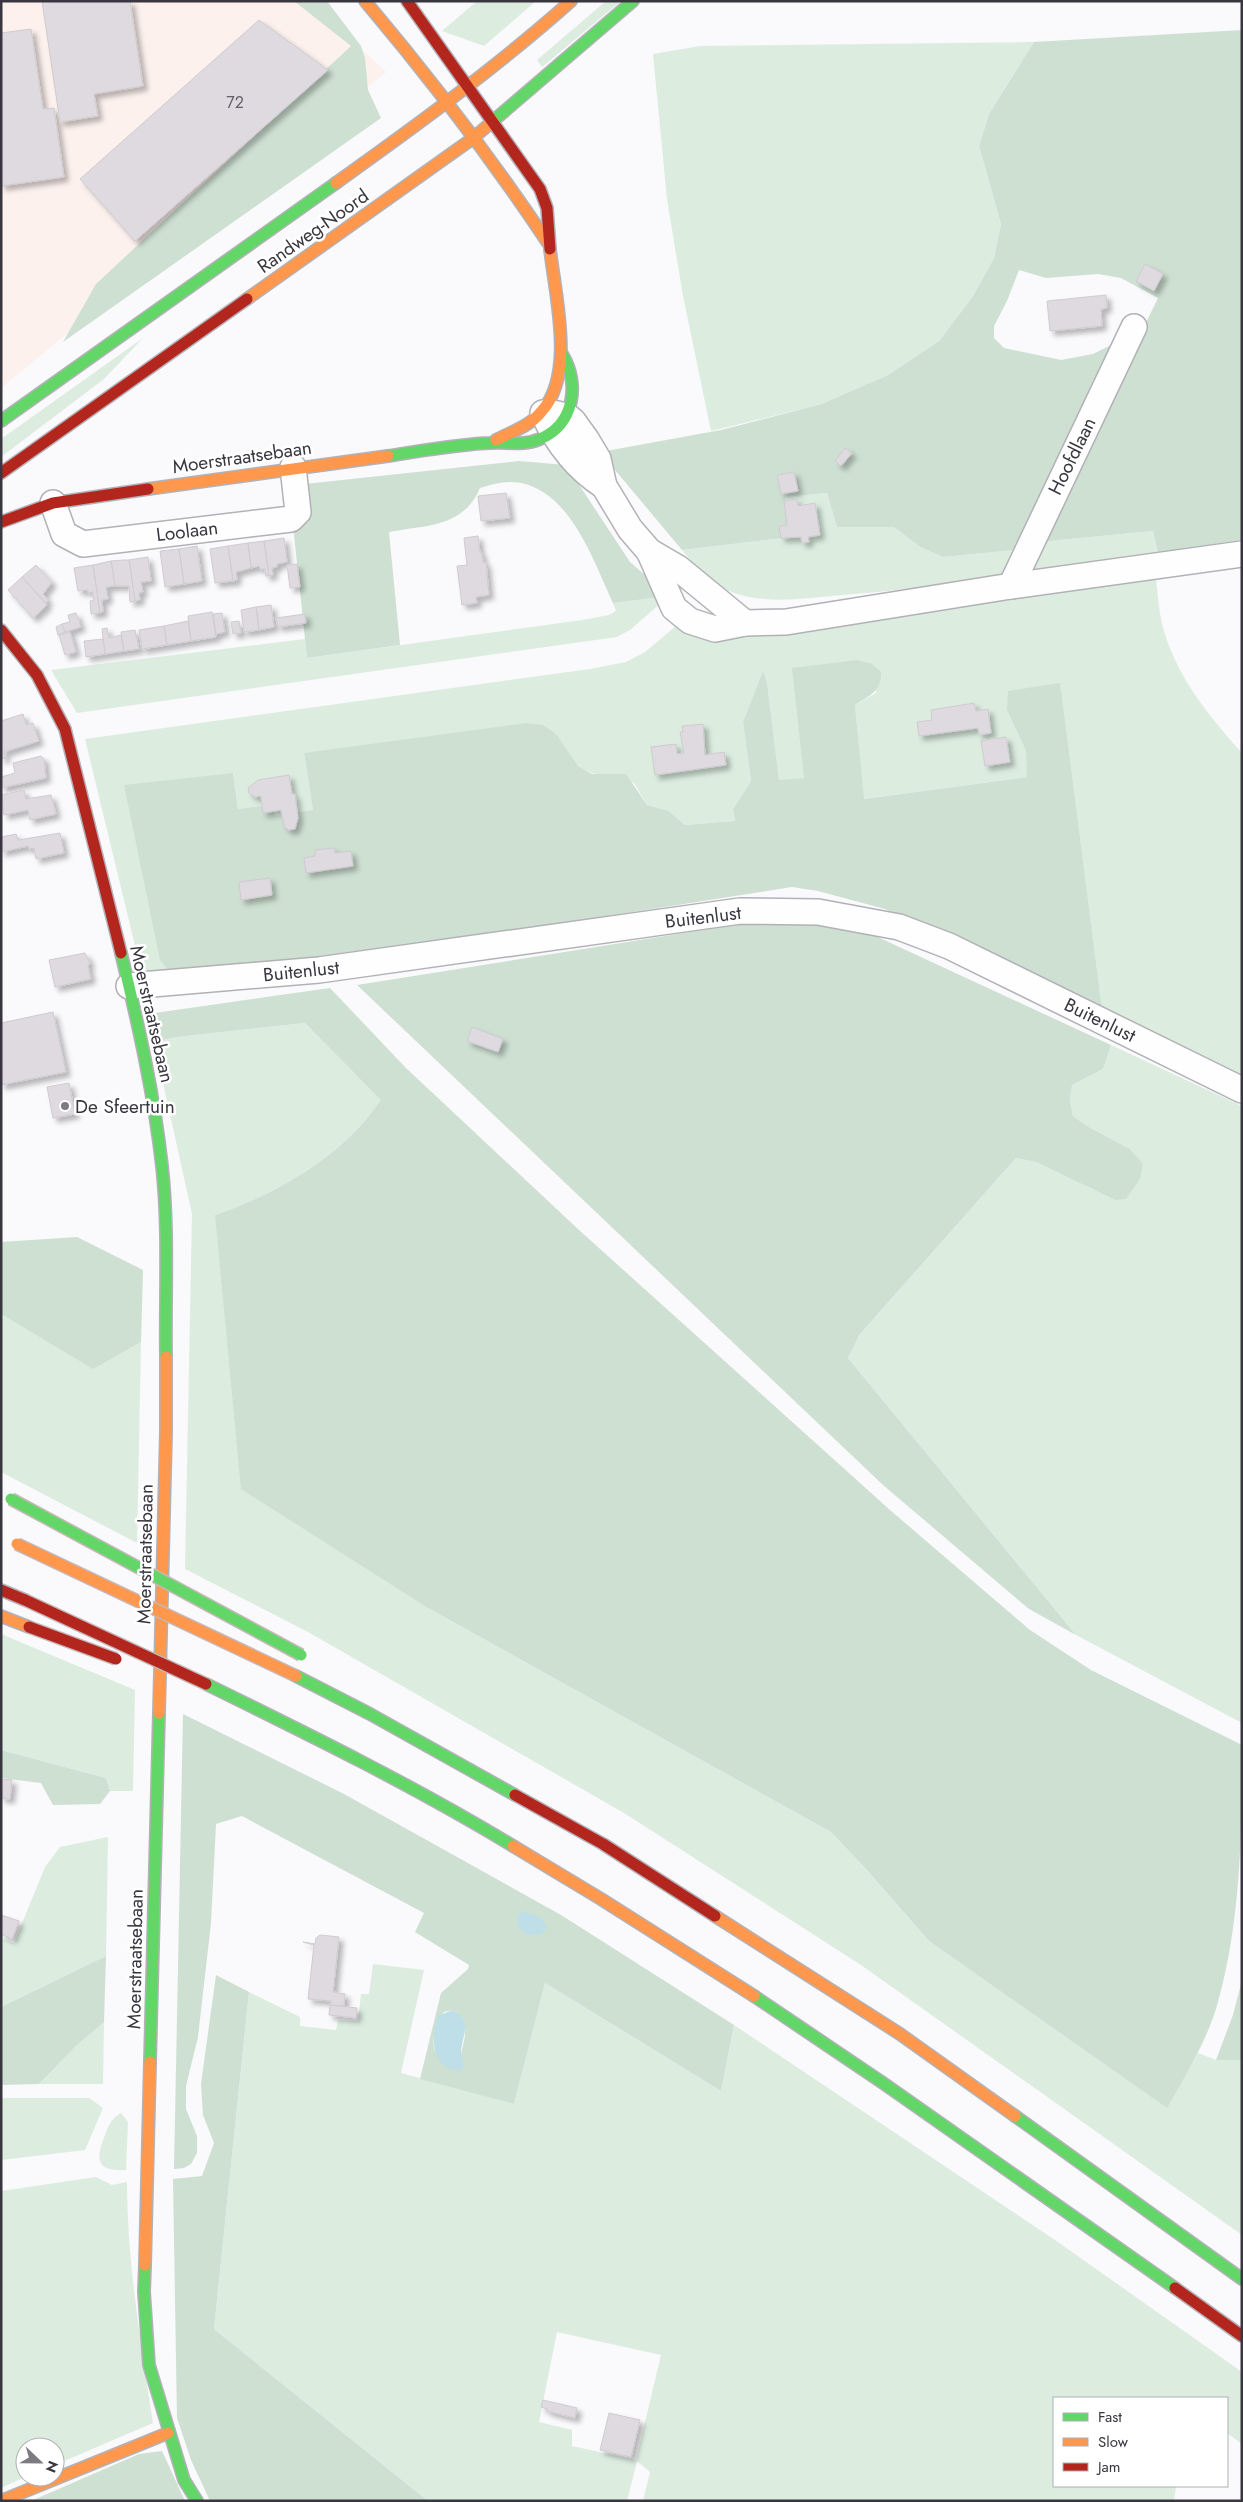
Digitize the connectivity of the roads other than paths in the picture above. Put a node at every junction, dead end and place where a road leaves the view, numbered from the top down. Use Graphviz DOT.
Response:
graph roads {
  1 [pos="365,1"];
  2 [pos="407,1"];
  3 [pos="571,1"];
  4 [pos="633,1"];
  5 [pos="468,87"];
  6 [pos="447,104"];
  7 [pos="494,123"];
  8 [pos="472,140"];
  9 [pos="549,244"];
  10 [pos="1134,327"];
  11 [pos="562,354"];
  12 [pos="554,420"];
  13 [pos="1,421"];
  14 [pos="492,443"];
  15 [pos="293,467"];
  16 [pos="1,473"];
  17 [pos="53,503"];
  18 [pos="1,522"];
  19 [pos="649,551"];
  20 [pos="1242,554"];
  21 [pos="1010,586"];
  22 [pos="745,623"];
  23 [pos="1,630"];
  24 [pos="129,986"];
  25 [pos="1242,1090"];
  26 [pos="6,1496"];
  27 [pos="13,1542"];
  28 [pos="1,1590"];
  29 [pos="1,1616"];
  30 [pos="304,1658"];
  31 [pos="328,1678"];
  32 [pos="206,1684"];
  33 [pos="370,1714"];
  34 [pos="1242,2279"];
  35 [pos="1242,2336"];
  36 [pos="168,2433"];
  37 [pos="1,2501"];
  38 [pos="197,2501"];
  1 -- 6 [label="main road, Moerstraatsebaan"];
  2 -- 5 [label="main road, Moerstraatsebaan"];
  3 -- 5 [label="main road, Randweg-Noord"];
  4 -- 7 [label="main road, Randweg-Noord"];
  5 -- 6 [label="main road, Randweg-Noord"];
  5 -- 7 [label="main road, Moerstraatsebaan"];
  6 -- 8 [label="main road, Moerstraatsebaan"];
  6 -- 13 [label="main road, Randweg-Noord"];
  7 -- 8 [label="main road, Randweg-Noord"];
  7 -- 9 [label="main road, Moerstraatsebaan"];
  8 -- 9 [label="main road, Moerstraatsebaan"];
  8 -- 16 [label="main road, Randweg-Noord"];
  9 -- 11 [label="main road, Moerstraatsebaan"];
  10 -- 21 [label="street, Hoofdlaan"];
  11 -- 12 [label="main road, Moerstraatsebaan"];
  11 -- 12 [label="main road, Moerstraatsebaan"];
  12 -- 14 [label="main road, Moerstraatsebaan"];
  12 -- 14 [label="main road, Moerstraatsebaan"];
  12 -- 19 [label="street"];
  14 -- 15 [label="main road, Moerstraatsebaan"];
  15 -- 17 [label="main road, Moerstraatsebaan"];
  15 -- 17 [label="street, Loolaan"];
  17 -- 18 [label="main road, Moerstraatsebaan"];
  19 -- 22 [label="street"];
  19 -- 22 [label="street"];
  20 -- 21 [label="street"];
  21 -- 22 [label="street"];
  23 -- 24 [label="main road, Moerstraatsebaan"];
  24 -- 25 [label="street, Buitenlust"];
  24 -- 36 [label="main road, Moerstraatsebaan"];
  26 -- 30 [label="main road, bridge"];
  27 -- 33 [label="main road, bridge"];
  28 -- 32 [label="main road, bridge"];
  29 -- 32 [label="main road, bridge"];
  31 -- 33 [label="main road"];
  32 -- 35 [label="main road"];
  33 -- 34 [label="main road"];
  36 -- 37 [label="main road"];
  36 -- 38 [label="main road, Moerstraatsebaan"];
}
